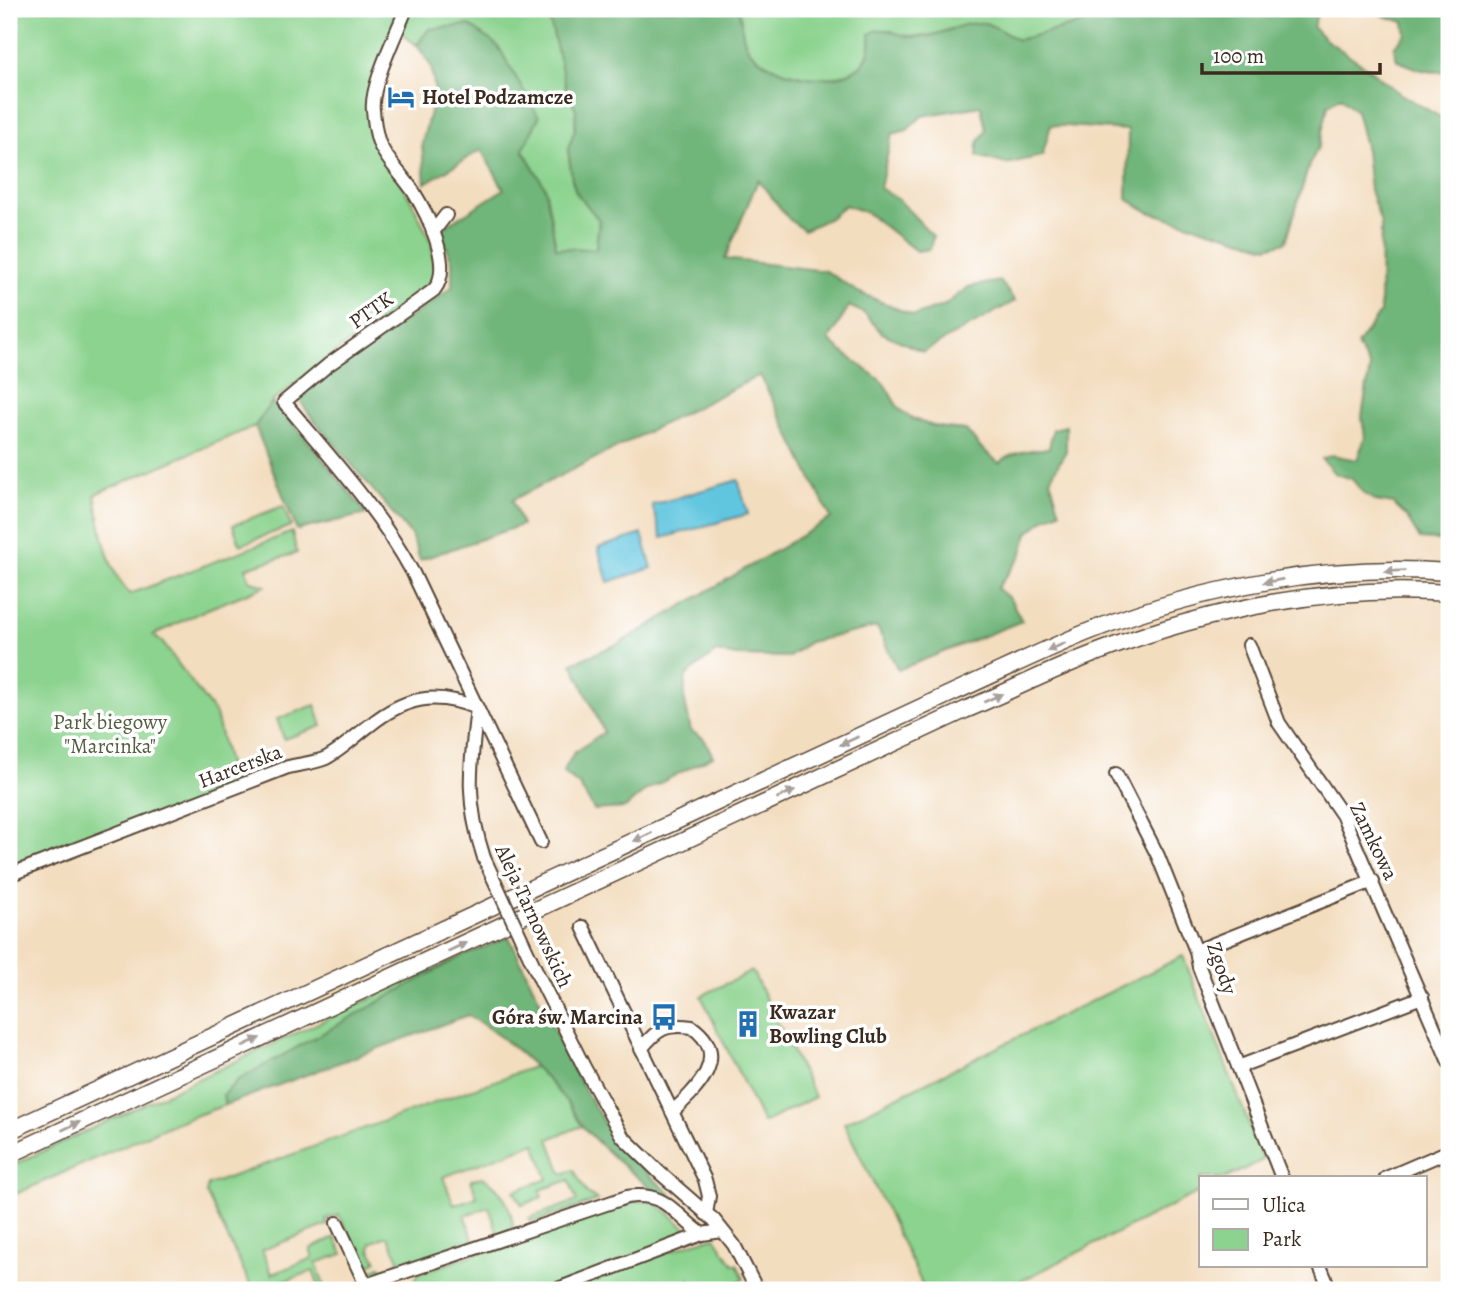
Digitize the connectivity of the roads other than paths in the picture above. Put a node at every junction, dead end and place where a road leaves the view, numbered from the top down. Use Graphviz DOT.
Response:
graph roads {
  1 [pos="407,9"];
  2 [pos="446,215"];
  3 [pos="433,232"];
  4 [pos="284,402"];
  5 [pos="1449,572"];
  6 [pos="1449,593"];
  7 [pos="1250,645"];
  8 [pos="477,708"];
  9 [pos="1116,774"];
  10 [pos="541,842"];
  11 [pos="9,875"];
  12 [pos="1373,881"];
  13 [pos="583,927"];
  14 [pos="1196,951"];
  15 [pos="1422,997"];
  16 [pos="641,1049"];
  17 [pos="1449,1062"];
  18 [pos="1238,1067"];
  19 [pos="672,1112"];
  20 [pos="9,1131"];
  21 [pos="1449,1151"];
  22 [pos="9,1154"];
  23 [pos="1281,1176"];
  24 [pos="1392,1176"];
  25 [pos="706,1214"];
  26 [pos="337,1223"];
  27 [pos="722,1231"];
  28 [pos="702,1234"];
  29 [pos="1321,1268"];
  30 [pos="366,1286"];
  31 [pos="353,1290"];
  32 [pos="555,1290"];
  33 [pos="757,1290"];
  34 [pos="1330,1290"];
  1 -- 3 [label="street, PTTK"];
  2 -- 3 [label="street"];
  3 -- 4 [label="street, PTTK"];
  4 -- 8 [label="street, Aleja Tarnowskich"];
  5 -- 20 [label="main road, one-way"];
  22 -- 6 [label="main road, one-way"];
  7 -- 12 [label="street, Zamkowa"];
  8 -- 10 [label="street, Aleja Tarnowskich"];
  8 -- 11 [label="street, Harcerska"];
  8 -- 25 [label="street, Aleja Tarnowskich, bridge"];
  9 -- 14 [label="street, Zgody"];
  12 -- 14 [label="street"];
  12 -- 15 [label="street, Zamkowa"];
  13 -- 16 [label="street, Aleja Tarnowskich"];
  14 -- 18 [label="street, Zgody"];
  15 -- 17 [label="street, Zamkowa"];
  15 -- 18 [label="street"];
  16 -- 19 [label="street, Aleja Tarnowskich"];
  16 -- 19 [label="street"];
  18 -- 23 [label="street, Zgody"];
  19 -- 25 [label="street, Aleja Tarnowskich"];
  21 -- 24 [label="street"];
  25 -- 27 [label="street, Aleja Tarnowskich"];
  26 -- 30 [label="street"];
  27 -- 28 [label="street"];
  27 -- 33 [label="street, Aleja Tarnowskich"];
  28 -- 30 [label="street"];
  28 -- 32 [label="street"];
  29 -- 34 [label="street"];
  30 -- 31 [label="street"];
}
